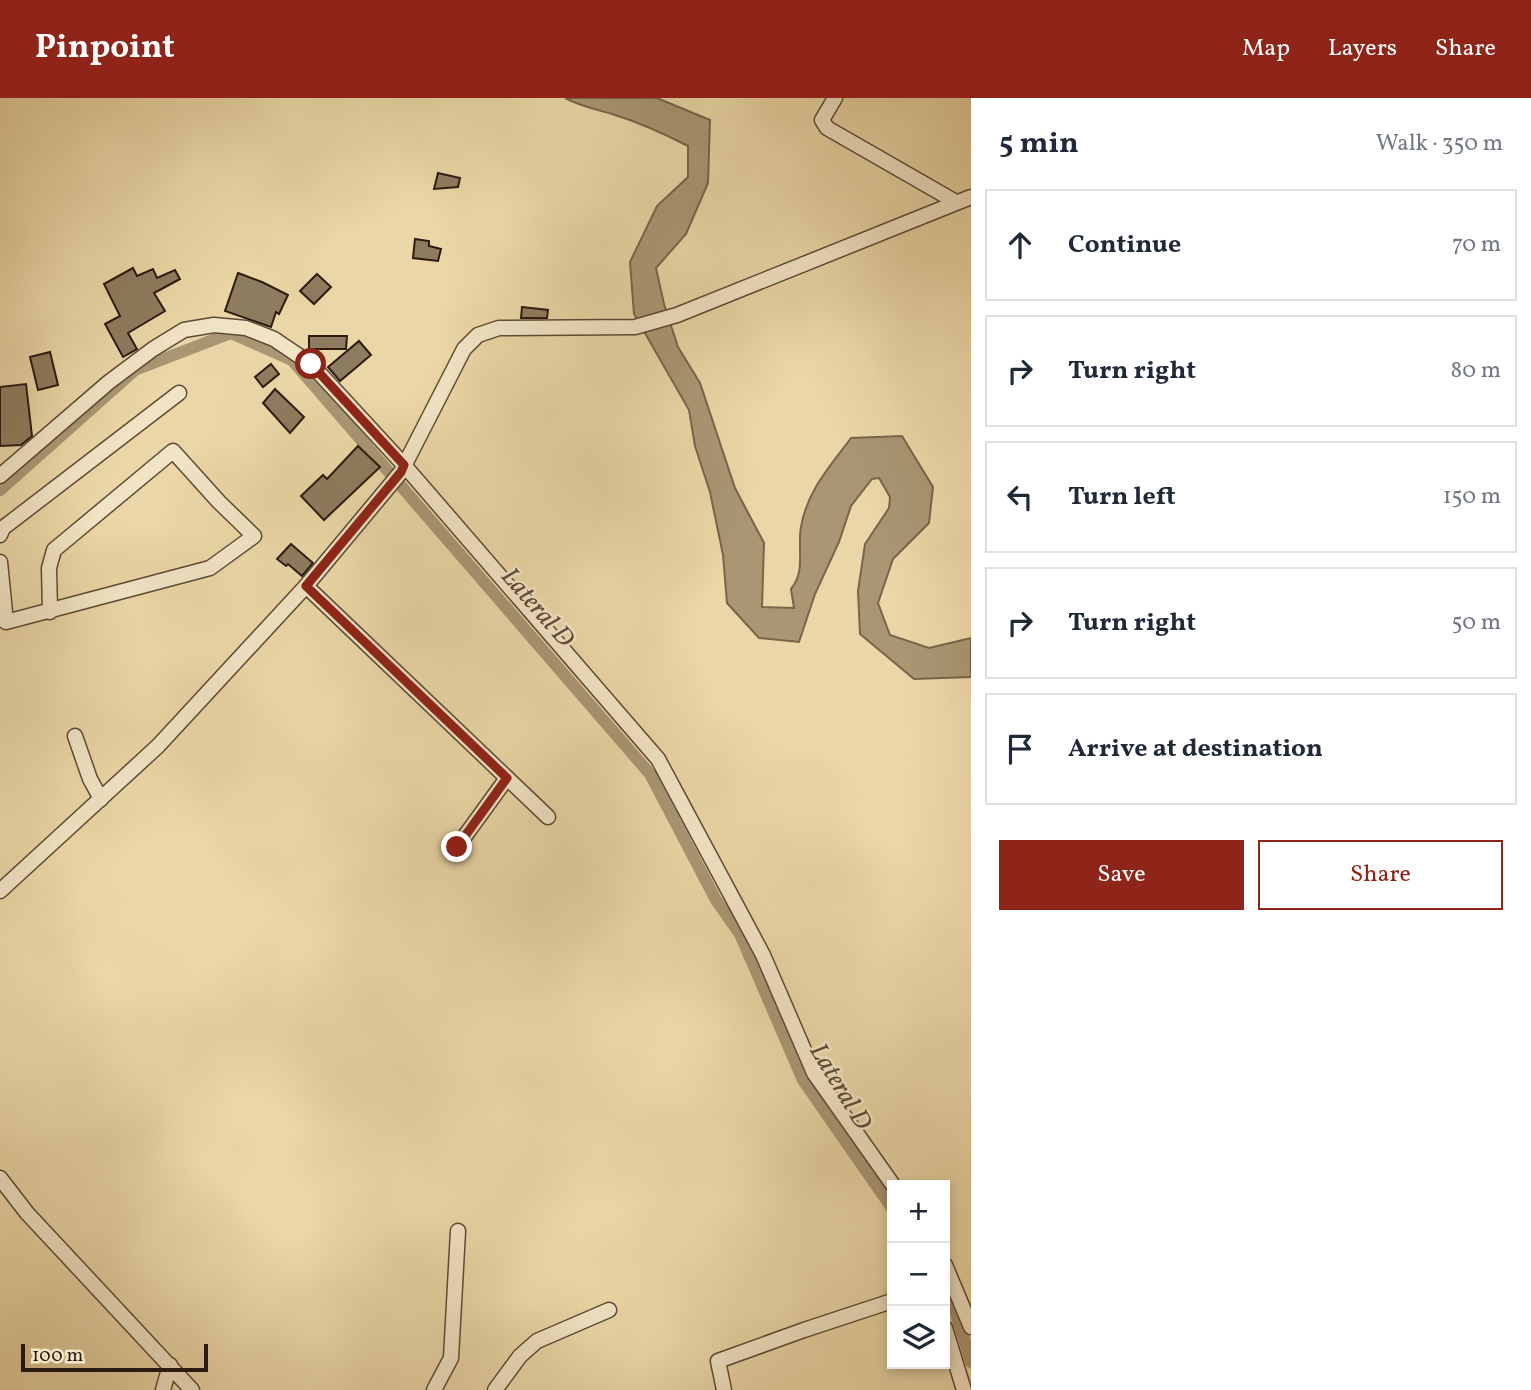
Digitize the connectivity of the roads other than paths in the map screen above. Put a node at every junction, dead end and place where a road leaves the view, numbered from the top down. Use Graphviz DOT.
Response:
graph roads {
  1 [pos="835,98"];
  2 [pos="971,197"];
  3 [pos="956,202"];
  4 [pos="179,393"];
  5 [pos="398,473"];
  6 [pos="0,476"];
  7 [pos="0,535"];
  8 [pos="0,562"];
  9 [pos="306,586"];
  10 [pos="50,612"];
  11 [pos="3,623"];
  12 [pos="75,736"];
  13 [pos="507,778"];
  14 [pos="101,799"];
  15 [pos="548,817"];
  16 [pos="457,847"];
  17 [pos="0,891"];
  18 [pos="0,1178"];
  19 [pos="889,1180"];
  20 [pos="458,1231"];
  21 [pos="950,1286"];
  22 [pos="887,1303"];
  23 [pos="609,1310"];
  24 [pos="971,1327"];
  25 [pos="950,1344"];
  26 [pos="170,1365"];
  27 [pos="163,1390"];
  28 [pos="192,1390"];
  29 [pos="434,1390"];
  30 [pos="495,1390"];
  31 [pos="723,1390"];
  32 [pos="964,1390"];
  1 -- 3 [label="street"];
  2 -- 3 [label="street"];
  3 -- 5 [label="street"];
  4 -- 7 [label="street"];
  5 -- 6 [label="street"];
  5 -- 9 [label="street"];
  5 -- 19 [label="street"];
  8 -- 11 [label="street"];
  9 -- 13 [label="street"];
  9 -- 14 [label="street"];
  10 -- 10 [label="street"];
  10 -- 11 [label="street"];
  12 -- 14 [label="street"];
  13 -- 15 [label="street"];
  13 -- 16 [label="street"];
  14 -- 17 [label="street"];
  18 -- 26 [label="street"];
  20 -- 29 [label="street"];
  21 -- 24 [label="street"];
  22 -- 31 [label="street"];
  23 -- 30 [label="street"];
  25 -- 32 [label="street"];
  26 -- 27 [label="street"];
  26 -- 28 [label="street"];
}
